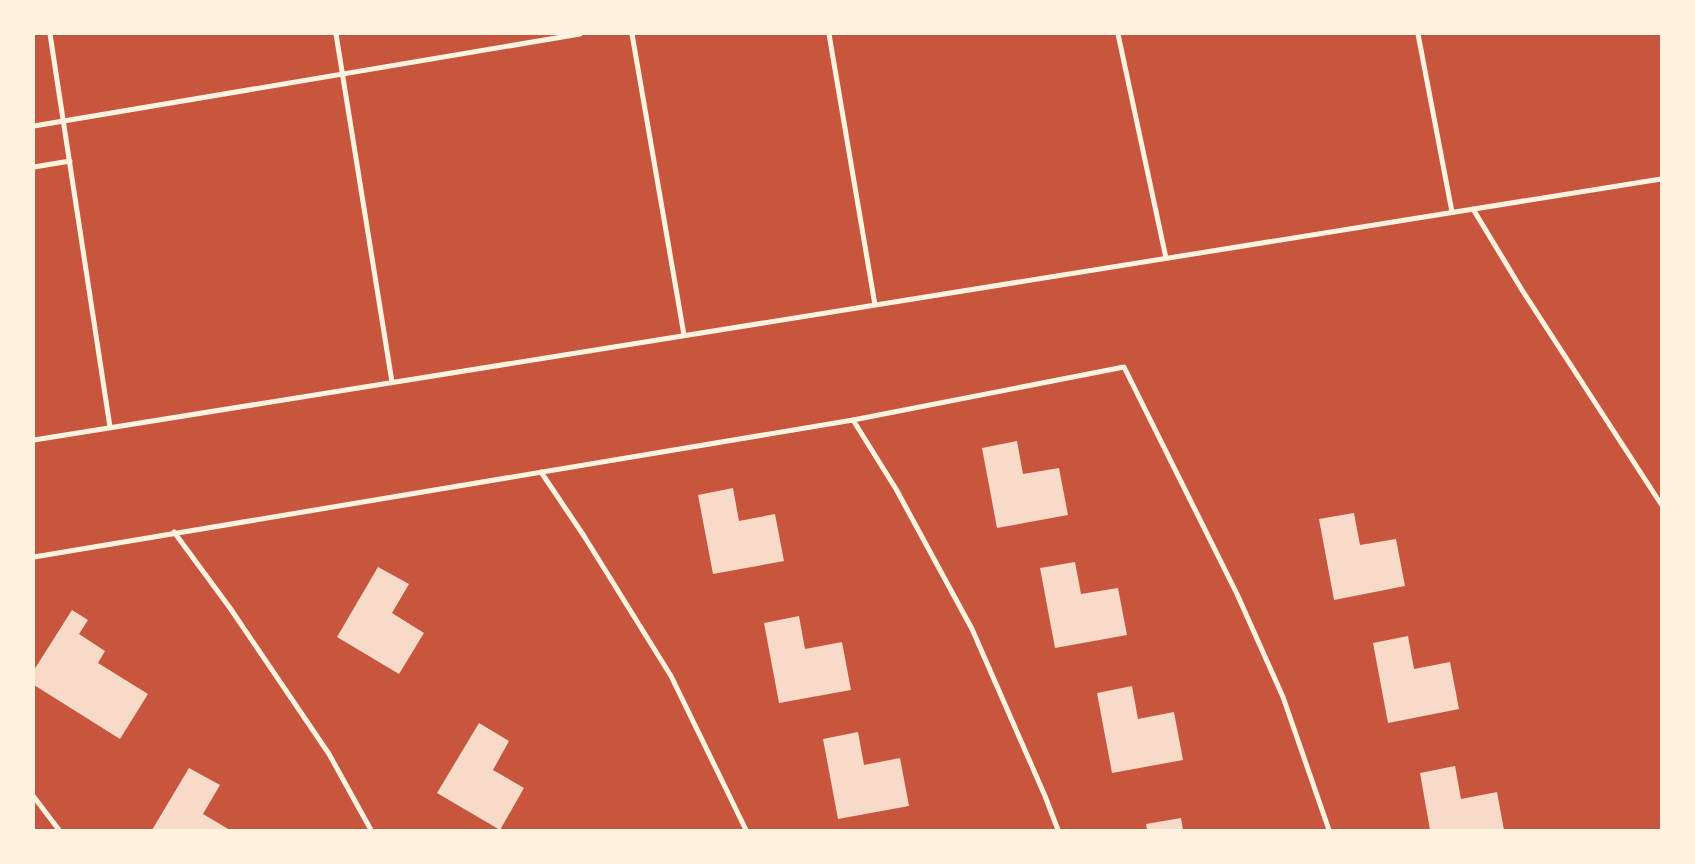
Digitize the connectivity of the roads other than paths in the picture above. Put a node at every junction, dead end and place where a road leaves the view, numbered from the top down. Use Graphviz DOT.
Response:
graph roads {
  1 [pos="50,34"];
  2 [pos="336,34"];
  3 [pos="580,34"];
  4 [pos="632,34"];
  5 [pos="829,34"];
  6 [pos="1118,34"];
  7 [pos="1418,34"];
  8 [pos="343,74"];
  9 [pos="64,120"];
  10 [pos="34,126"];
  11 [pos="70,161"];
  12 [pos="34,167"];
  13 [pos="1661,179"];
  14 [pos="1473,209"];
  15 [pos="1452,212"];
  16 [pos="1166,258"];
  17 [pos="875,305"];
  18 [pos="684,335"];
  19 [pos="392,382"];
  20 [pos="853,420"];
  21 [pos="110,427"];
  22 [pos="34,440"];
  23 [pos="541,472"];
  24 [pos="1661,504"];
  25 [pos="174,532"];
  26 [pos="34,557"];
  27 [pos="34,797"];
  28 [pos="58,830"];
  29 [pos="371,830"];
  30 [pos="746,830"];
  31 [pos="1058,830"];
  32 [pos="1329,830"];
  1 -- 9 [label="street"];
  2 -- 8 [label="street"];
  3 -- 8 [label="street"];
  4 -- 18 [label="street"];
  5 -- 17 [label="street"];
  6 -- 16 [label="street"];
  7 -- 15 [label="street"];
  8 -- 9 [label="street"];
  8 -- 19 [label="street"];
  9 -- 10 [label="street"];
  9 -- 11 [label="street"];
  11 -- 12 [label="street"];
  11 -- 21 [label="street"];
  13 -- 14 [label="street"];
  14 -- 15 [label="street"];
  14 -- 24 [label="street"];
  15 -- 16 [label="street"];
  16 -- 17 [label="street"];
  17 -- 18 [label="street"];
  18 -- 19 [label="street"];
  19 -- 21 [label="street"];
  20 -- 23 [label="street"];
  20 -- 31 [label="street"];
  20 -- 32 [label="street"];
  21 -- 22 [label="street"];
  23 -- 25 [label="street"];
  23 -- 30 [label="street"];
  25 -- 26 [label="street"];
  25 -- 29 [label="street"];
  27 -- 28 [label="street"];
}
